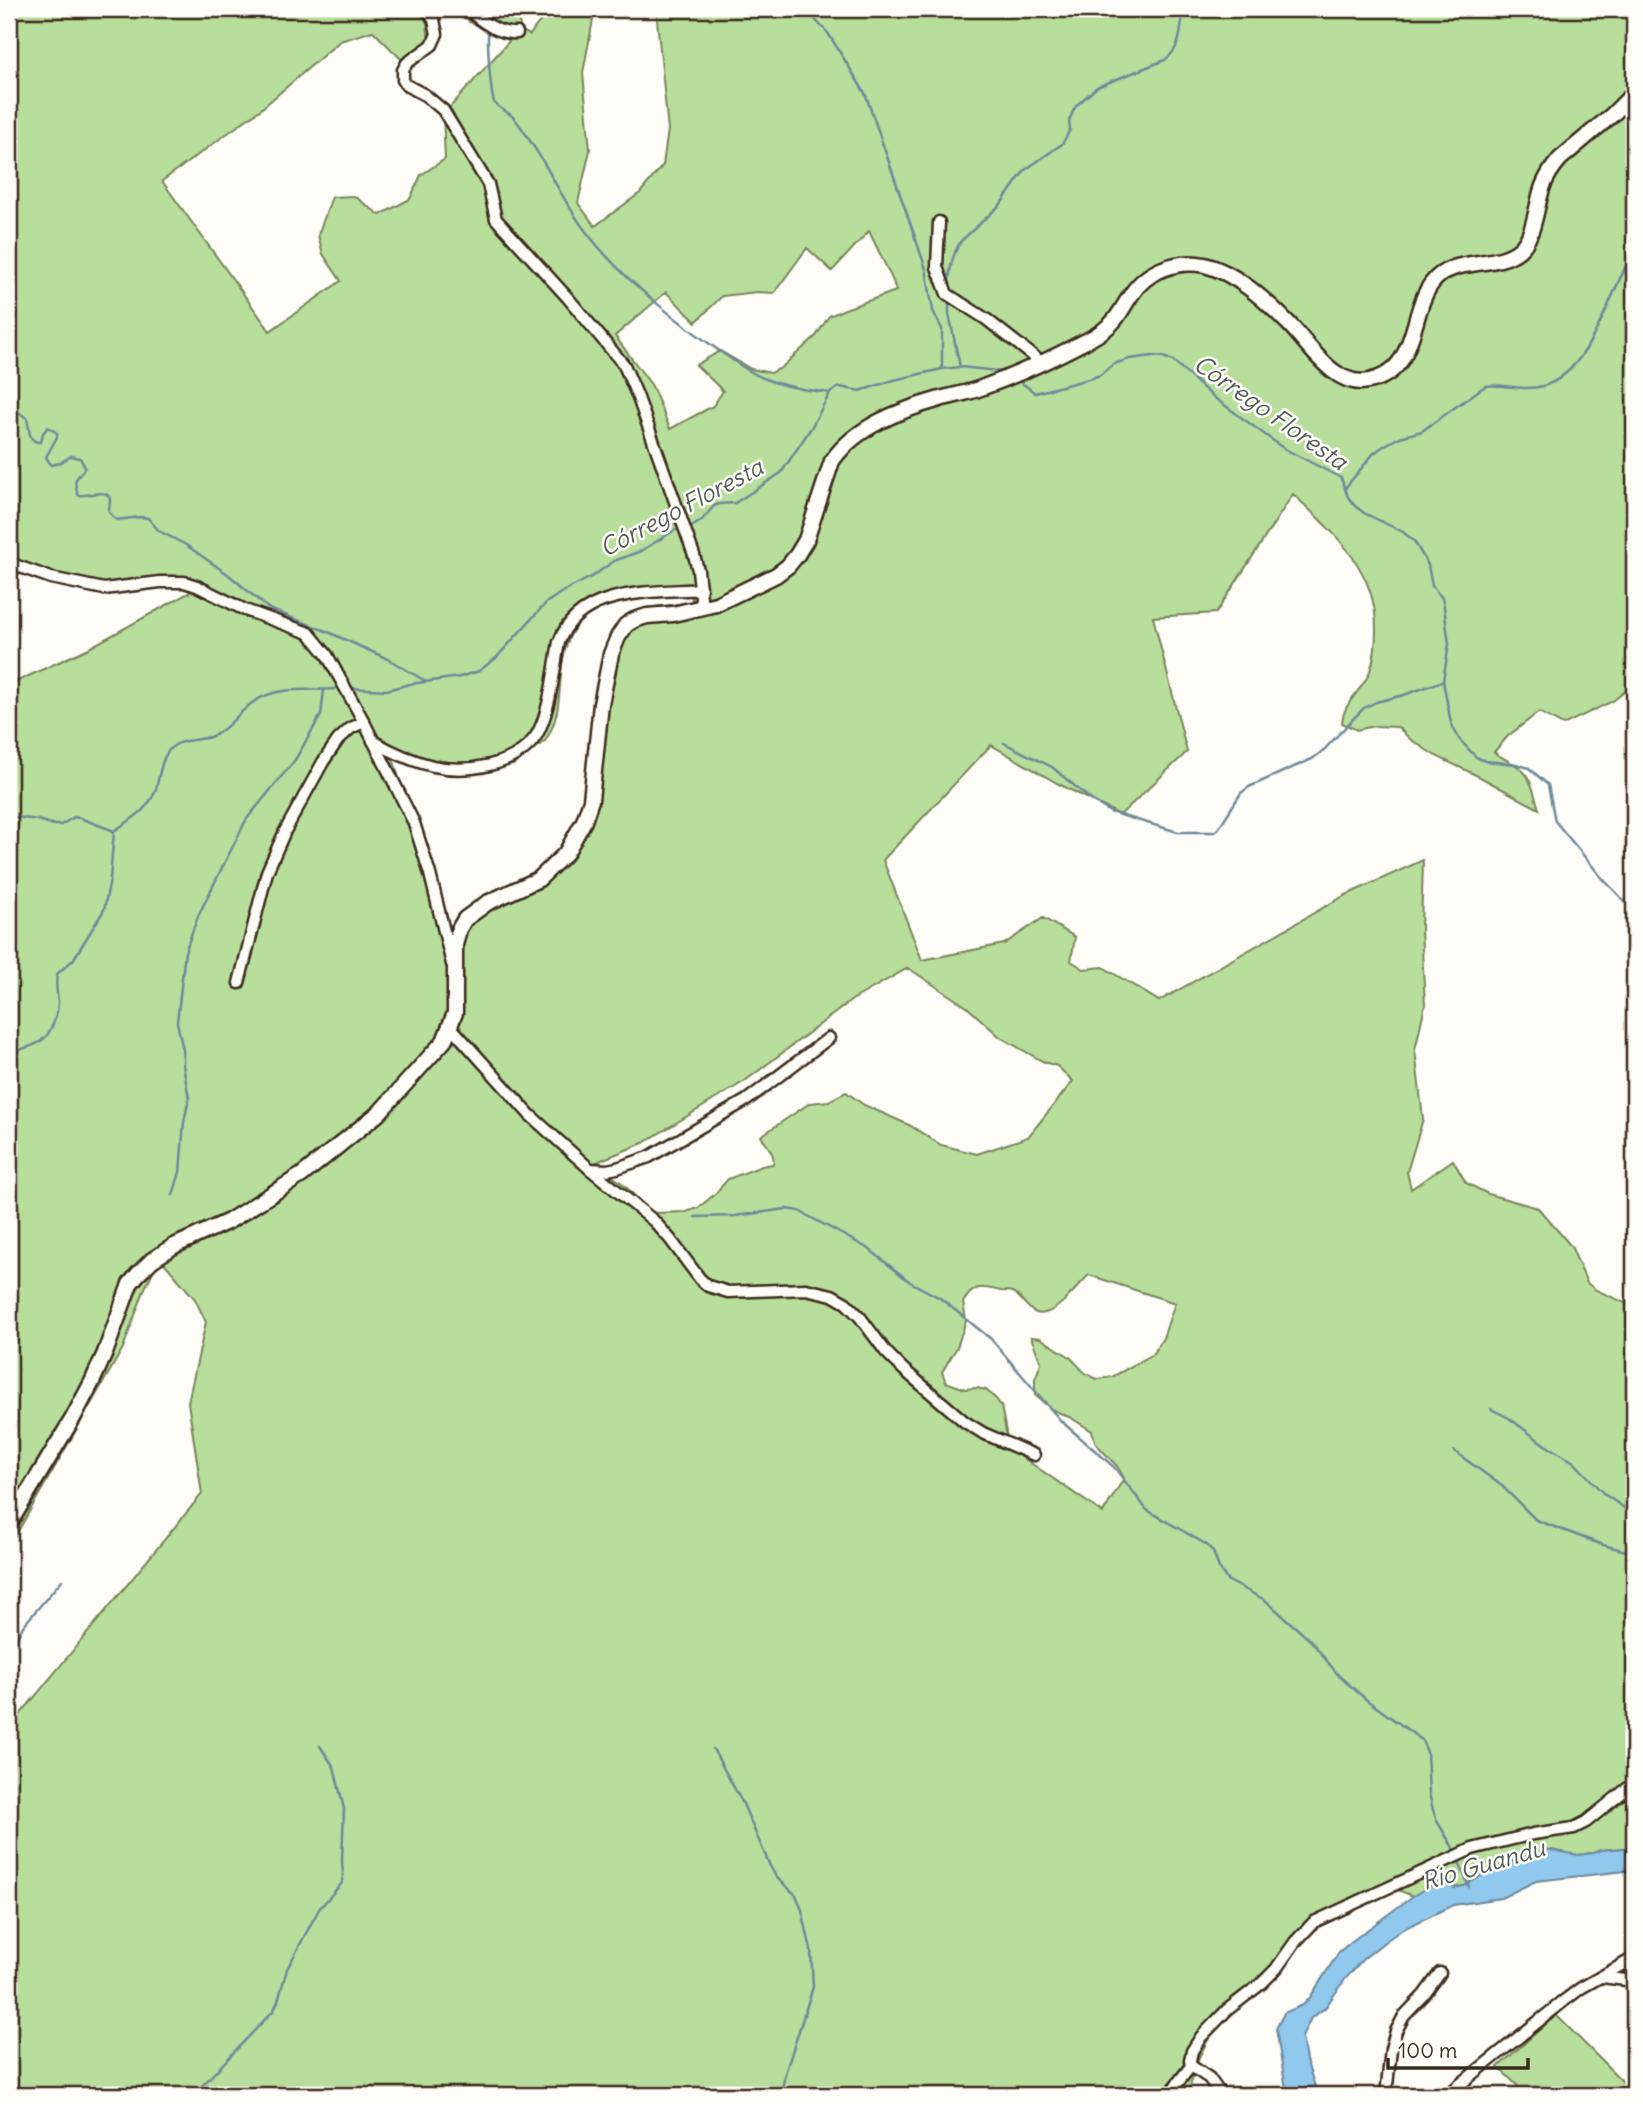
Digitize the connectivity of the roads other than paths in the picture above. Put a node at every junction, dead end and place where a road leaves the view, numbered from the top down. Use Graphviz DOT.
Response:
graph roads {
  1 [pos="427,9"];
  2 [pos="468,9"];
  3 [pos="517,33"];
  4 [pos="1634,93"];
  5 [pos="939,222"];
  6 [pos="1041,362"];
  7 [pos="9,563"];
  8 [pos="701,589"];
  9 [pos="702,607"];
  10 [pos="364,722"];
  11 [pos="373,741"];
  12 [pos="455,975"];
  13 [pos="239,983"];
  14 [pos="451,1027"];
  15 [pos="829,1038"];
  16 [pos="590,1169"];
  17 [pos="1034,1455"];
  18 [pos="9,1524"];
  19 [pos="1634,1783"];
  20 [pos="1634,1958"];
  21 [pos="1440,1973"];
  22 [pos="1601,1976"];
  23 [pos="1634,1981"];
  24 [pos="1191,2066"];
  25 [pos="1173,2095"];
  26 [pos="1220,2095"];
  27 [pos="1386,2095"];
  28 [pos="1447,2095"];
  1 -- 8 [label="street"];
  2 -- 3 [label="street"];
  4 -- 6 [label="main road"];
  5 -- 6 [label="street"];
  6 -- 9 [label="main road"];
  7 -- 10 [label="street"];
  8 -- 9 [label="street"];
  8 -- 11 [label="street"];
  9 -- 12 [label="main road"];
  10 -- 11 [label="street"];
  10 -- 13 [label="street"];
  11 -- 12 [label="street"];
  12 -- 14 [label="main road"];
  14 -- 16 [label="street"];
  14 -- 18 [label="main road"];
  15 -- 16 [label="street"];
  16 -- 17 [label="street"];
  19 -- 24 [label="street"];
  20 -- 22 [label="street"];
  21 -- 27 [label="street"];
  22 -- 23 [label="street"];
  22 -- 28 [label="street"];
  24 -- 25 [label="street"];
  24 -- 26 [label="street"];
}
